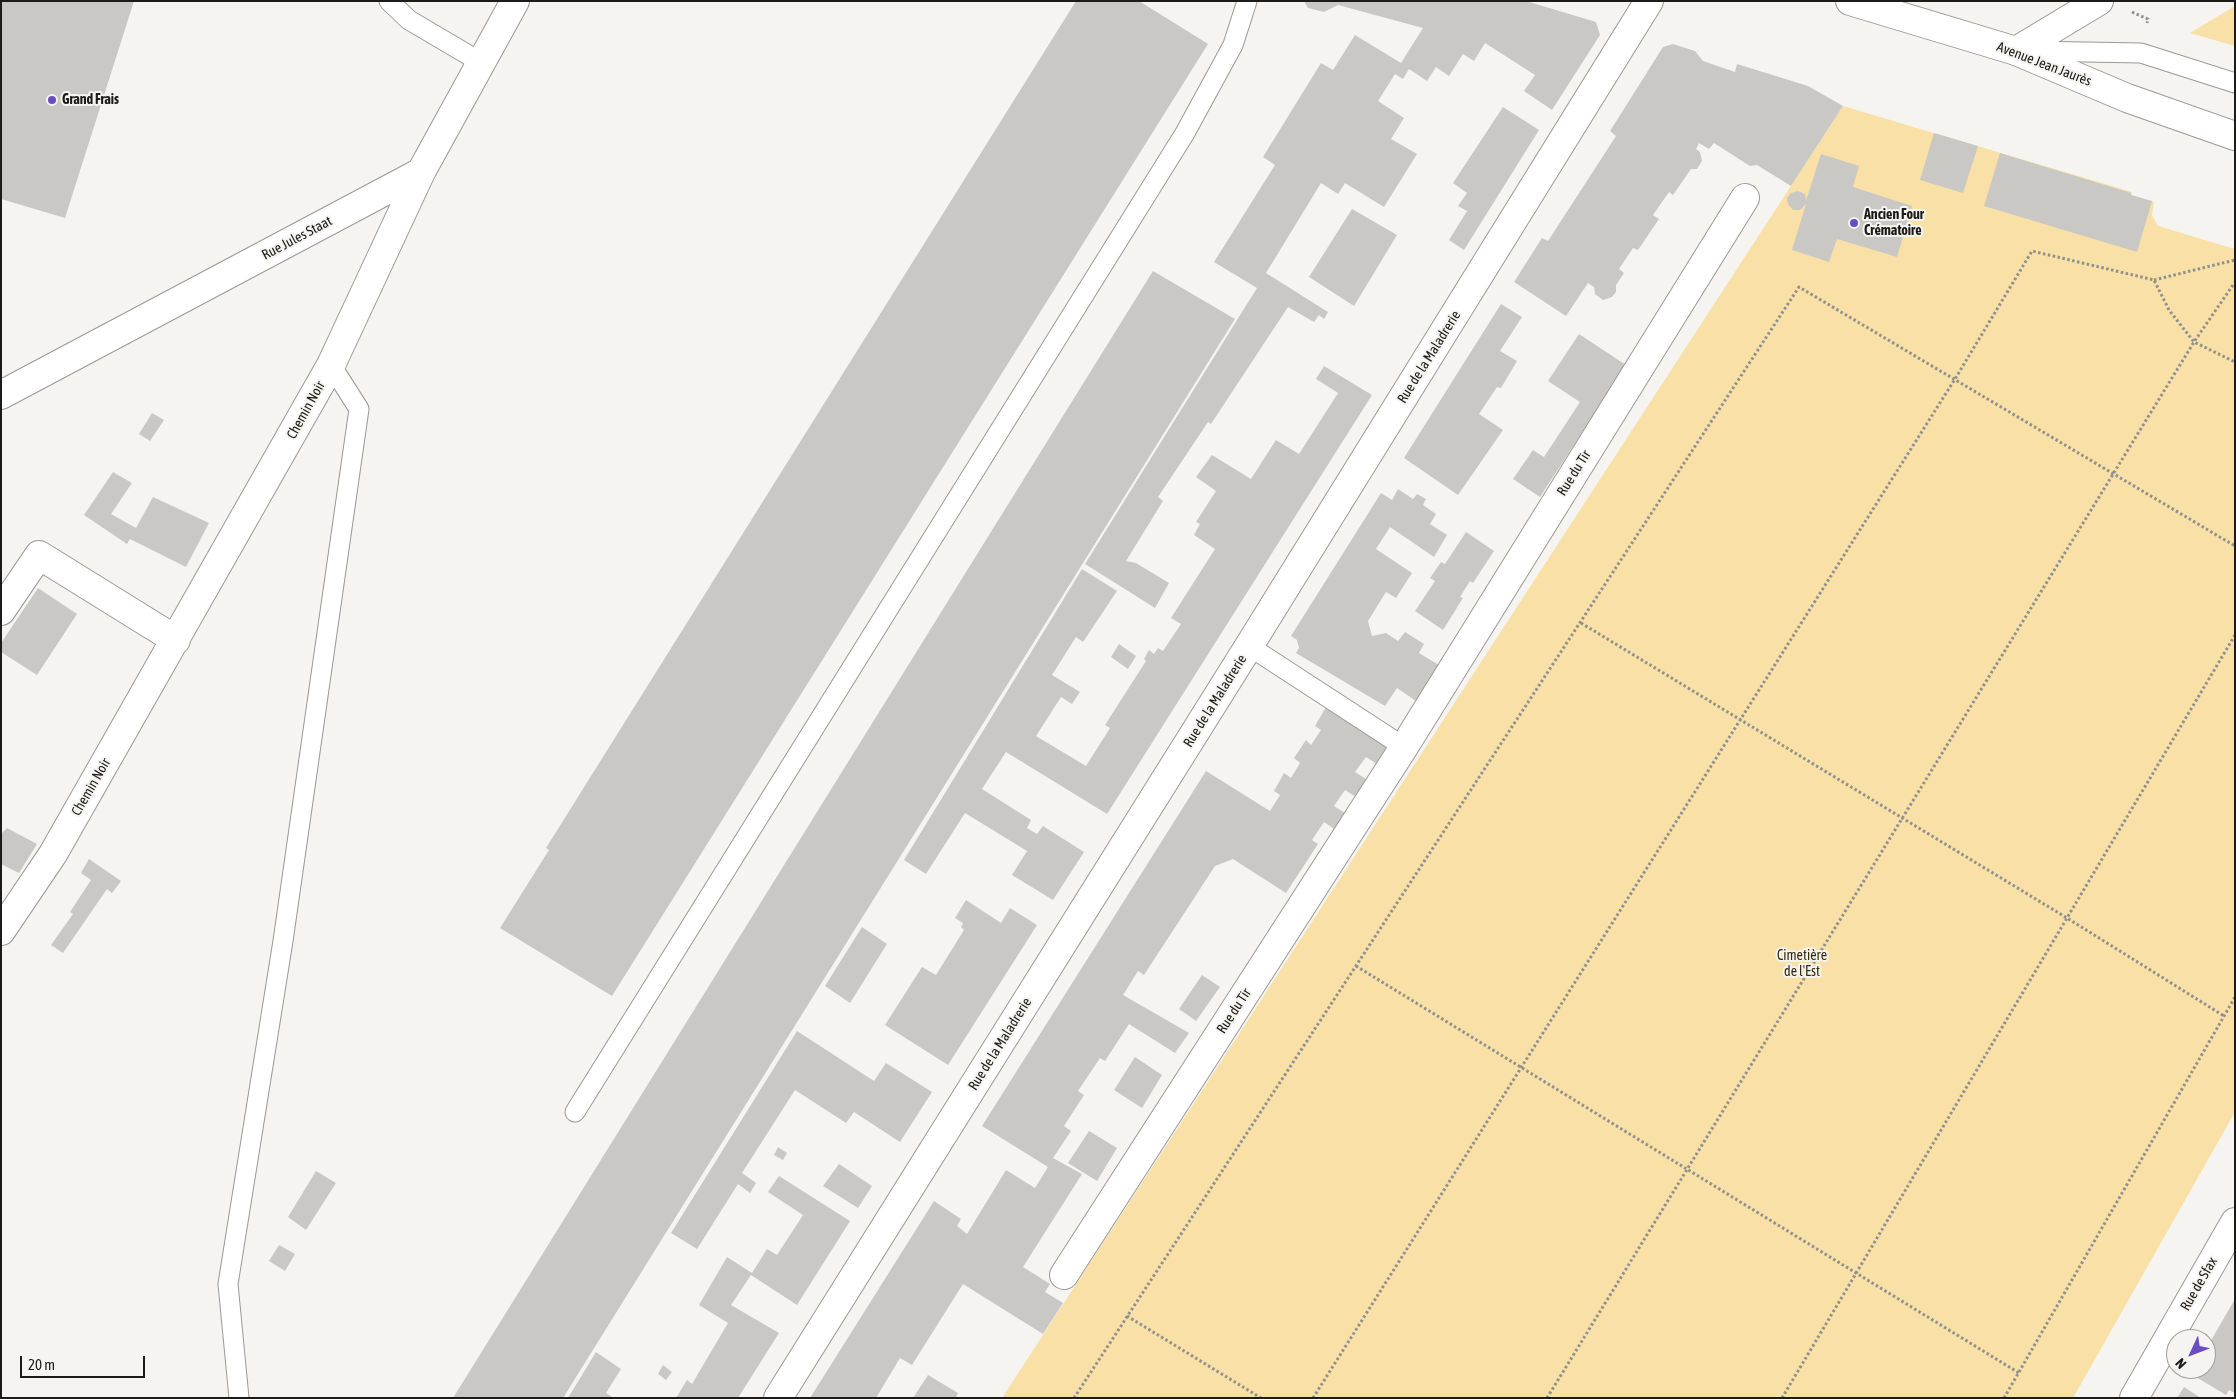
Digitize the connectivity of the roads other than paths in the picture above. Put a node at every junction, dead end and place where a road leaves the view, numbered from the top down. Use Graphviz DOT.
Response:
graph roads {
  1 [pos="389,1"];
  2 [pos="515,1"];
  3 [pos="1247,1"];
  4 [pos="1649,1"];
  5 [pos="1850,1"];
  6 [pos="2099,1"];
  7 [pos="2016,51"];
  8 [pos="482,63"];
  9 [pos="2235,83"];
  10 [pos="2235,136"];
  11 [pos="421,172"];
  12 [pos="1745,198"];
  13 [pos="331,365"];
  14 [pos="1,395"];
  15 [pos="1,611"];
  16 [pos="176,640"];
  17 [pos="1249,646"];
  18 [pos="1404,747"];
  19 [pos="1,931"];
  20 [pos="575,1112"];
  21 [pos="2235,1222"];
  22 [pos="1064,1275"];
  23 [pos="239,1398"];
  24 [pos="778,1398"];
  25 [pos="2134,1398"];
  1 -- 8 [label="lane"];
  2 -- 8 [label="street"];
  3 -- 20 [label="lane"];
  4 -- 17 [label="street, Rue de la Maladrerie"];
  5 -- 7 [label="street, Avenue Jean Jaurès"];
  6 -- 7 [label="street"];
  7 -- 9 [label="lane"];
  7 -- 10 [label="street, Avenue Jean Jaurès"];
  8 -- 11 [label="street"];
  11 -- 13 [label="street, Chemin Noir"];
  11 -- 14 [label="street, Rue Jules Staat"];
  12 -- 18 [label="street, Rue du Tir"];
  13 -- 16 [label="street, Chemin Noir"];
  13 -- 23 [label="lane"];
  15 -- 16 [label="street"];
  16 -- 19 [label="street, Chemin Noir"];
  17 -- 18 [label="lane"];
  17 -- 24 [label="street, Rue de la Maladrerie"];
  18 -- 22 [label="street, Rue du Tir"];
  21 -- 25 [label="street, Rue de Sfax"];
}
